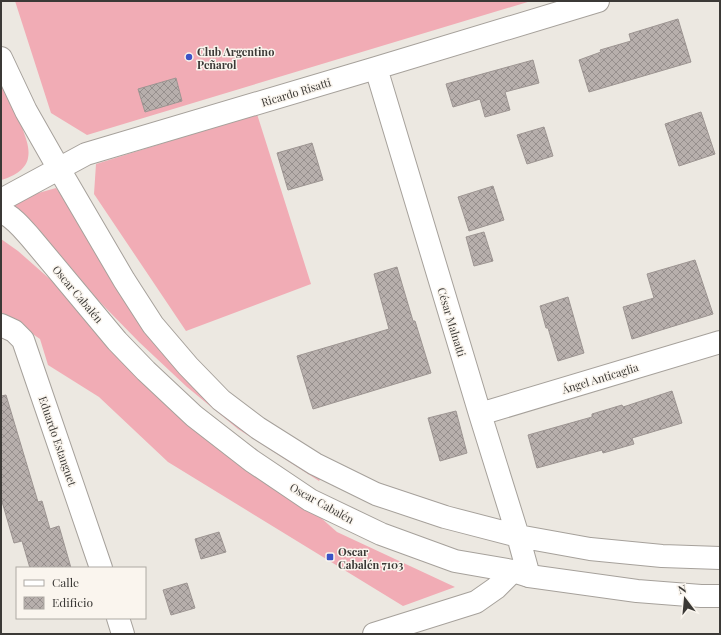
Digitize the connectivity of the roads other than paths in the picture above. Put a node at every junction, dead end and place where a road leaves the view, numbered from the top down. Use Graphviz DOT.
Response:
graph roads {
  1 [pos="598,1"];
  2 [pos="1,58"];
  3 [pos="376,68"];
  4 [pos="58,169"];
  5 [pos="1,200"];
  6 [pos="1,212"];
  7 [pos="1,325"];
  8 [pos="720,342"];
  9 [pos="480,414"];
  10 [pos="518,536"];
  11 [pos="720,558"];
  12 [pos="101,567"];
  13 [pos="521,573"];
  14 [pos="720,596"];
  15 [pos="118,619"];
  16 [pos="123,634"];
  17 [pos="374,634"];
  1 -- 3 [label="street, Ricardo Risatti"];
  2 -- 4 [label="street"];
  3 -- 4 [label="street, Ricardo Risatti"];
  3 -- 9 [label="street, César Malnatti"];
  4 -- 5 [label="street, Ricardo Risatti"];
  4 -- 10 [label="street"];
  6 -- 13 [label="street, Oscar Cabalén"];
  7 -- 12 [label="street, Eduardo Estanguet"];
  8 -- 9 [label="street, Ángel Anticaglia"];
  9 -- 10 [label="street, César Malnatti"];
  10 -- 11 [label="street"];
  10 -- 13 [label="street, César Malnatti"];
  13 -- 14 [label="street, Oscar Cabalén"];
  13 -- 17 [label="street"];
  15 -- 16 [label="street"];
}
